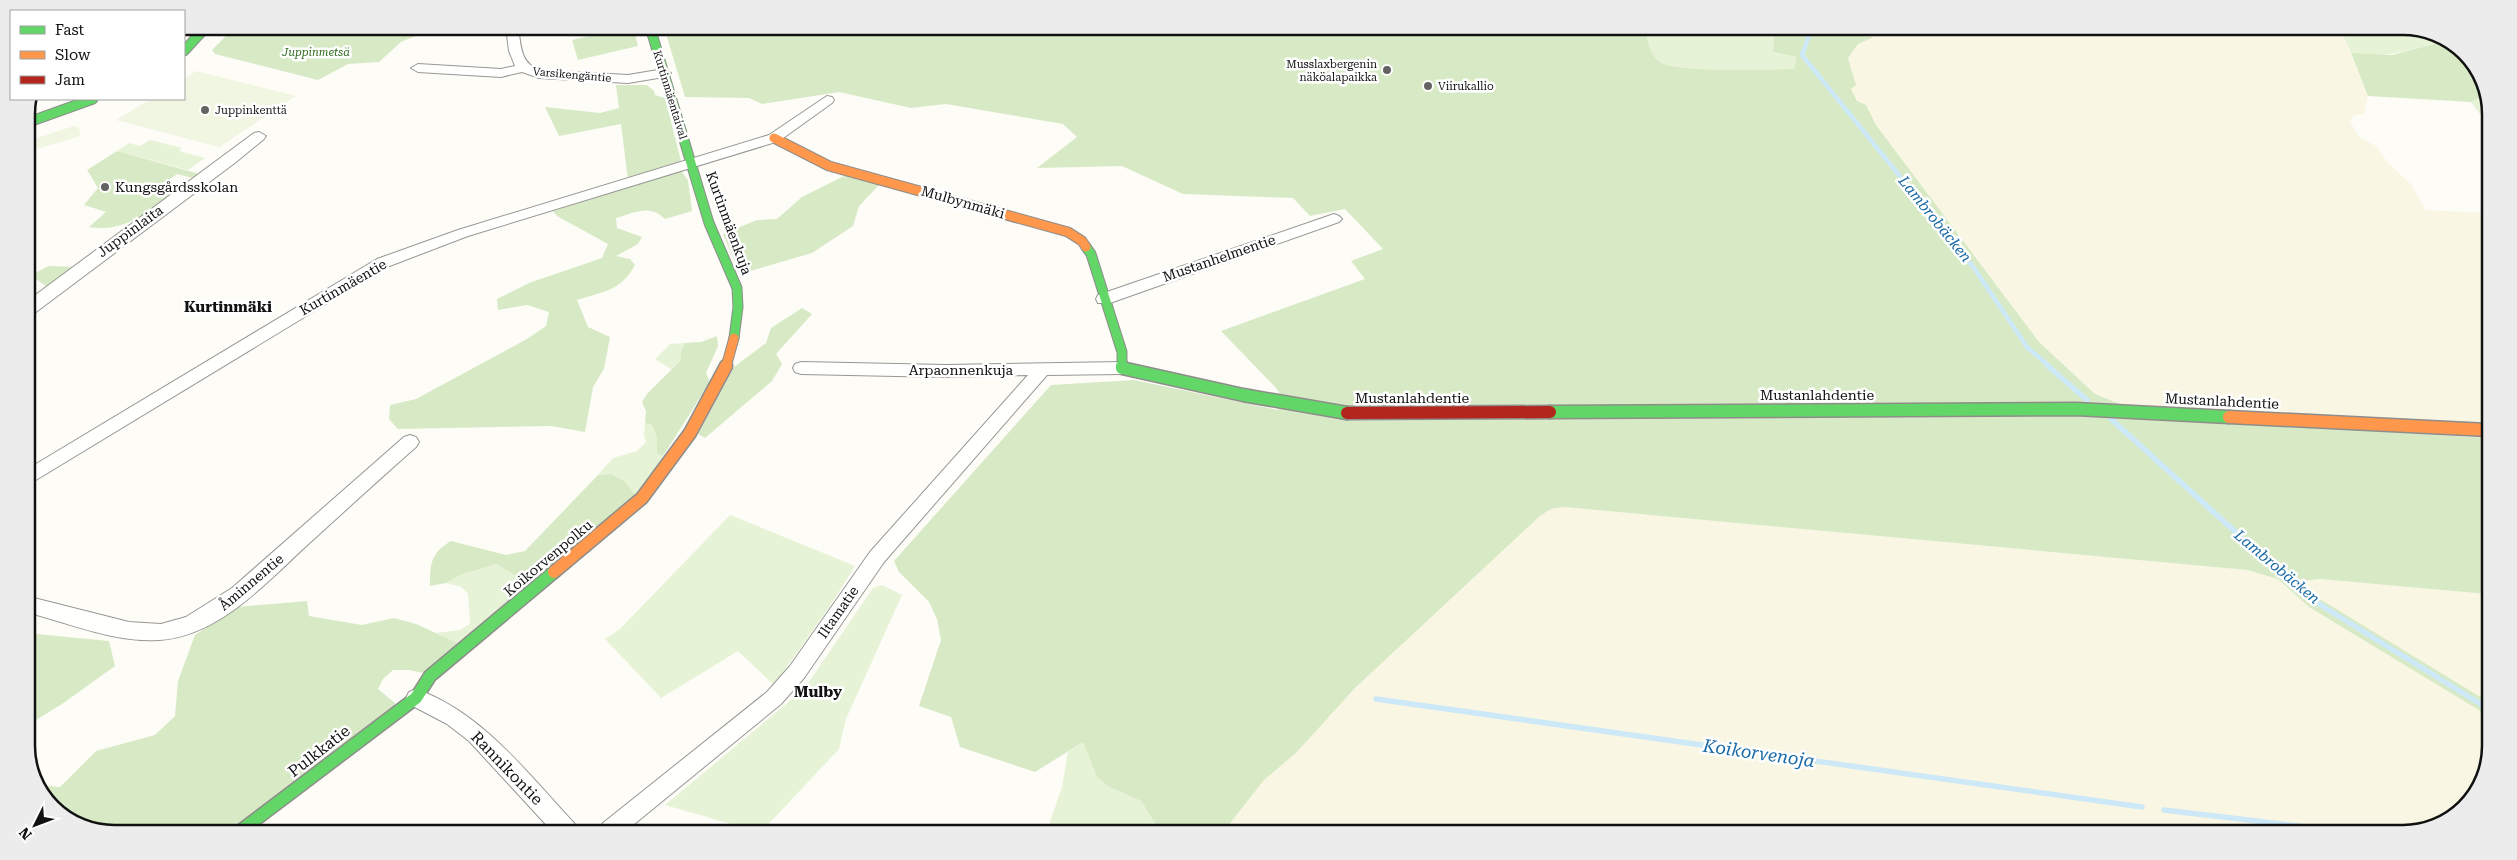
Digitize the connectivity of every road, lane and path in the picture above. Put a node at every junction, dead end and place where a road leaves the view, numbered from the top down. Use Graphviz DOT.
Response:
graph roads {
  1 [pos="199,35"];
  2 [pos="514,35"];
  3 [pos="652,35"];
  4 [pos="185,50"];
  5 [pos="418,68"];
  6 [pos="521,68"];
  7 [pos="664,73"];
  8 [pos="90,100"];
  9 [pos="828,100"];
  10 [pos="35,120"];
  11 [pos="259,136"];
  12 [pos="774,138"];
  13 [pos="691,164"];
  14 [pos="1334,219"];
  15 [pos="1104,298"];
  16 [pos="35,304"];
  17 [pos="801,368"];
  18 [pos="1122,368"];
  19 [pos="1043,369"];
  20 [pos="2482,430"];
  21 [pos="690,433"];
  22 [pos="410,442"];
  23 [pos="35,475"];
  24 [pos="35,606"];
  25 [pos="416,698"];
  26 [pos="251,825"];
  27 [pos="561,825"];
  28 [pos="617,825"];
  1 -- 4 [label="street"];
  2 -- 6 [label="street, Varsikengäntie"];
  3 -- 7 [label="street, Kurtinmäentaival"];
  5 -- 6 [label="street"];
  6 -- 7 [label="street, Varsikengäntie"];
  7 -- 13 [label="street, Kurtinmäentaival"];
  8 -- 10 [label="street"];
  9 -- 12 [label="street"];
  11 -- 16 [label="street, Juppinlaita"];
  12 -- 13 [label="street"];
  12 -- 15 [label="street, Mulbynmäki"];
  13 -- 21 [label="street, Kurtinmäenkuja"];
  13 -- 23 [label="street, Kurtinmäentie"];
  14 -- 15 [label="street, Mustanhelmentie"];
  15 -- 18 [label="street, Mulbynmäki"];
  17 -- 19 [label="street, Arpaonnenkuja"];
  18 -- 19 [label="street, Arpaonnenkuja"];
  18 -- 20 [label="street, Mustanlahdentie"];
  19 -- 28 [label="street, Iltamatie"];
  21 -- 25 [label="street, Koikorvenpolku"];
  22 -- 24 [label="street, Åminnentie"];
  25 -- 26 [label="street, Pulkkatie"];
  25 -- 27 [label="street, Rannikontie"];
}
